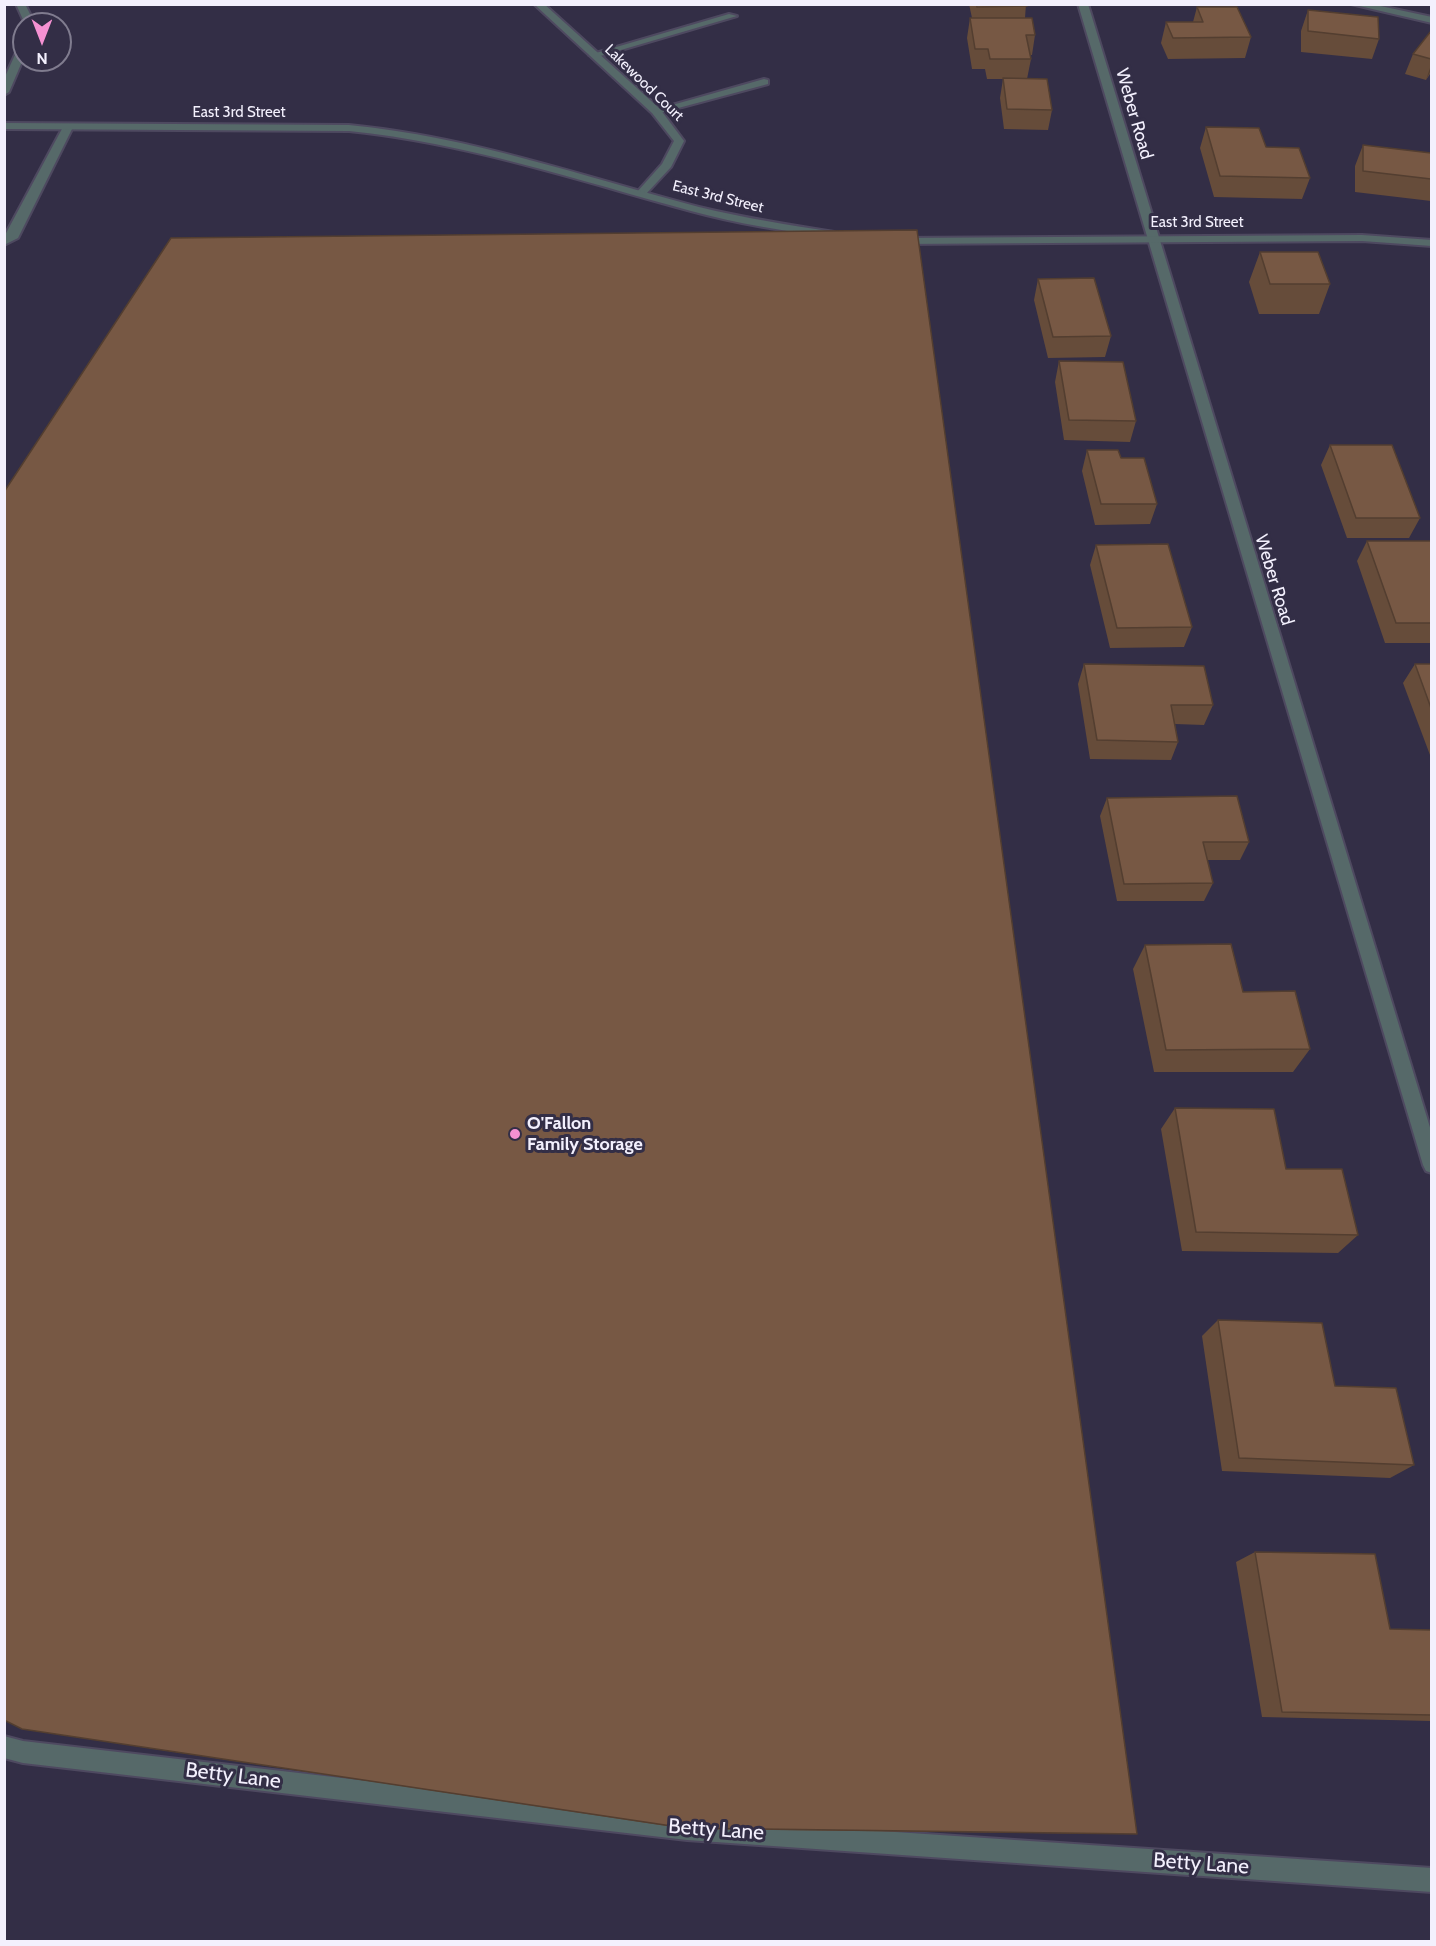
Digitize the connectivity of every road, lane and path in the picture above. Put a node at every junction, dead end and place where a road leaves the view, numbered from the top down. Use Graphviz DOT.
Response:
graph roads {
  1 [pos="538,4"];
  2 [pos="1083,4"];
  3 [pos="1355,4"];
  4 [pos="732,16"];
  5 [pos="1431,20"];
  6 [pos="594,56"];
  7 [pos="13,72"];
  8 [pos="764,82"];
  9 [pos="4,92"];
  10 [pos="656,111"];
  11 [pos="4,126"];
  12 [pos="68,127"];
  13 [pos="642,192"];
  14 [pos="843,236"];
  15 [pos="1152,238"];
  16 [pos="888,241"];
  17 [pos="4,242"];
  18 [pos="1431,243"];
  19 [pos="1431,1165"];
  20 [pos="4,1747"];
  21 [pos="827,1817"];
  22 [pos="838,1838"];
  23 [pos="1431,1880"];
  1 -- 6 [label="street, Lakewood Court"];
  2 -- 15 [label="street, Weber Road"];
  3 -- 5 [label="street"];
  4 -- 6 [label="street"];
  6 -- 10 [label="street, Lakewood Court"];
  7 -- 9 [label="street"];
  8 -- 10 [label="street"];
  10 -- 13 [label="street, Lakewood Court"];
  11 -- 12 [label="street, East 3rd Street"];
  12 -- 13 [label="street, East 3rd Street"];
  12 -- 17 [label="street"];
  13 -- 14 [label="street, East 3rd Street"];
  15 -- 16 [label="street, East 3rd Street"];
  15 -- 18 [label="street, East 3rd Street"];
  15 -- 19 [label="street, Weber Road"];
  20 -- 22 [label="street, Betty Lane"];
  21 -- 22 [label="street"];
  22 -- 23 [label="street, Betty Lane"];
}
